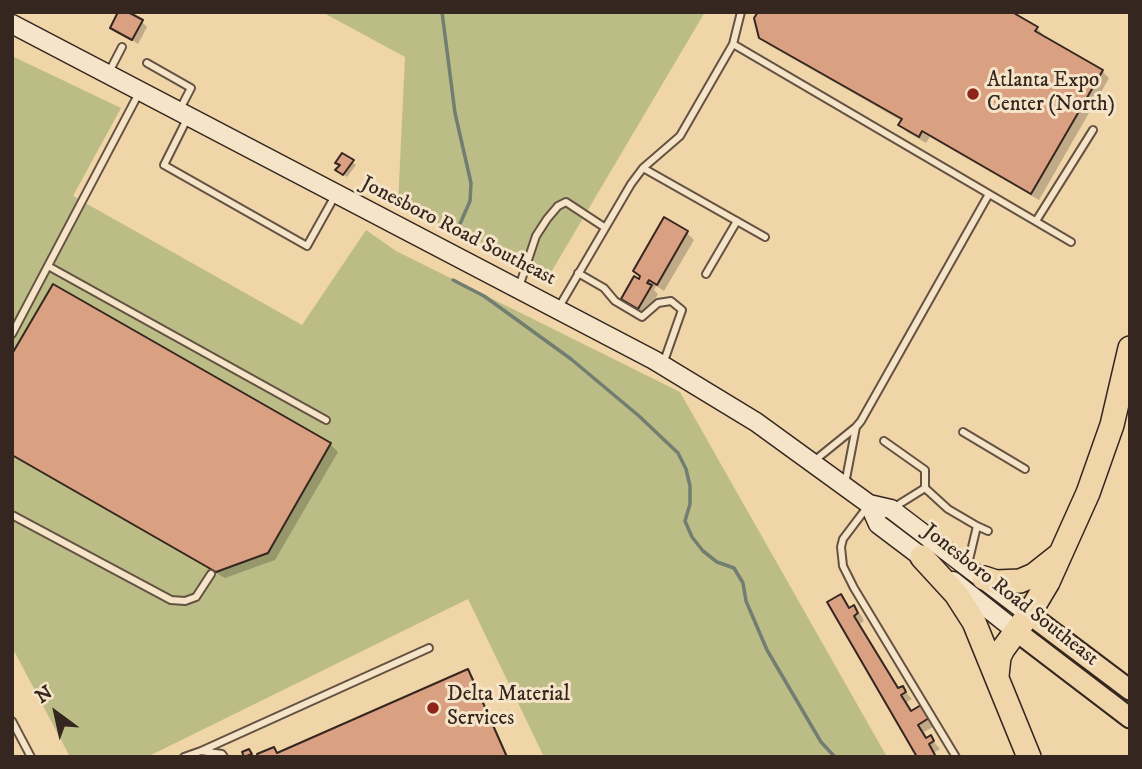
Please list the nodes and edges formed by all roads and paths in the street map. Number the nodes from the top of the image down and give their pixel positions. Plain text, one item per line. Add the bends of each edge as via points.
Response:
1 (741, 12) edge
2 (12, 24) edge
3 (733, 44) junction
4 (122, 47) dead end
5 (147, 62) dead end
6 (108, 74) junction
7 (140, 91) junction
8 (183, 115) junction
9 (1093, 130) dead end
10 (643, 167) junction
11 (336, 194) junction
12 (989, 194) junction
13 (737, 221) junction
14 (1036, 221) junction
15 (604, 227) junction
16 (765, 237) dead end
17 (1071, 242) dead end
18 (48, 266) junction
19 (578, 273) junction
20 (706, 274) dead end
21 (518, 288) junction
22 (558, 309) junction
23 (12, 334) edge
24 (1130, 348) edge
25 (663, 366) junction
26 (326, 420) dead end
27 (856, 427) junction
28 (963, 432) dead end
29 (884, 441) dead end
30 (811, 463) junction
31 (1025, 469) dead end
32 (845, 486) junction
33 (925, 488) junction
34 (870, 505) junction
35 (891, 509) junction
36 (12, 515) edge
37 (977, 526) junction
38 (988, 531) dead end
39 (1060, 554) junction
40 (922, 557) junction
41 (976, 572) junction
42 (211, 575) dead end
43 (1023, 622) junction
44 (429, 648) dead end
45 (997, 676) junction
46 (1129, 689) edge
47 (1129, 717) edge
48 (12, 721) edge
49 (201, 751) junction
50 (31, 757) edge
51 (184, 757) edge
52 (224, 757) edge
53 (956, 757) edge
54 (1029, 757) edge

1 - 3 lane
2 - 6 main road, Jonesboro Road Southeast
3 - 10 lane via 680,136
3 - 12 lane
4 - 6 lane
5 - 8 lane via 191,88
6 - 7 main road, Jonesboro Road Southeast
7 - 8 main road, Jonesboro Road Southeast
7 - 18 lane
8 - 11 main road, Jonesboro Road Southeast
8 - 11 lane via 164,165 307,246
9 - 14 lane
10 - 13 lane
10 - 15 lane
11 - 21 main road, Jonesboro Road Southeast
12 - 14 lane
12 - 27 lane
13 - 16 lane
13 - 20 lane
14 - 17 lane
15 - 19 lane
15 - 21 lane via 566,202 558,206 537,236
18 - 23 lane
18 - 26 lane
19 - 22 lane
19 - 25 lane via 642,317 658,303 671,301 682,310
21 - 22 main road, Jonesboro Road Southeast
22 - 25 main road, Jonesboro Road Southeast
24 - 39 highway via 1106,444
25 - 30 main road, Jonesboro Road Southeast via 756,422
27 - 30 lane
27 - 32 lane
28 - 31 lane
29 - 33 lane via 925,470
30 - 32 main road, Jonesboro Road Southeast
32 - 34 main road, Jonesboro Road Southeast
33 - 35 lane
33 - 37 lane
34 - 35 main road, Jonesboro Road Southeast
34 - 40 main road, Jonesboro Road Southeast via 878,524
34 - 53 lane via 843,539 844,566
35 - 41 main road, Jonesboro Road Southeast
36 - 42 lane via 172,600 196,597
37 - 38 lane
37 - 41 lane
39 - 41 highway via 1020,581 996,582
39 - 43 highway
40 - 43 main road, Jonesboro Road Southeast
40 - 45 highway via 965,607
41 - 43 main road, Jonesboro Road Southeast
43 - 45 highway via 999,657
43 - 46 main road, Jonesboro Road Southeast
43 - 47 main road, Jonesboro Road Southeast
44 - 49 lane
45 - 54 highway
48 - 50 lane
49 - 51 lane
49 - 52 lane

